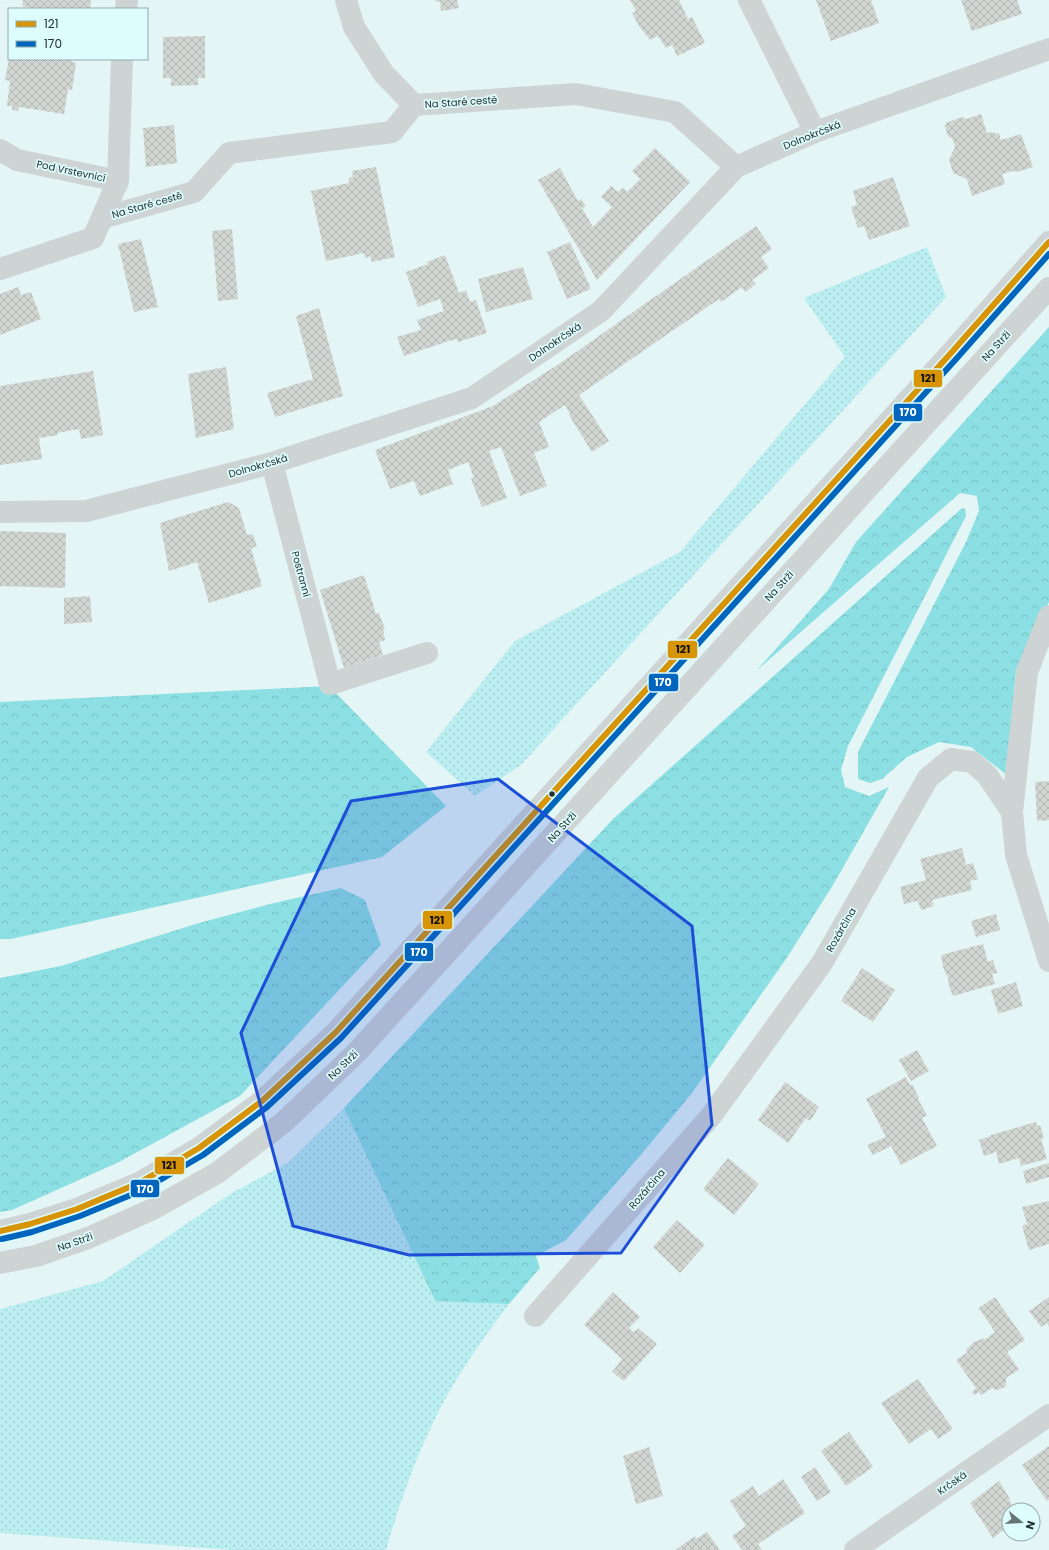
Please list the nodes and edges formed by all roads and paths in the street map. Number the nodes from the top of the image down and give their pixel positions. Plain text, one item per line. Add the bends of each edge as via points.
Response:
1 (346, 0) edge
2 (749, 0) edge
3 (1049, 49) edge
4 (122, 60) edge
5 (414, 105) junction
6 (815, 132) junction
7 (0, 150) edge
8 (736, 167) junction
9 (118, 181) junction
10 (102, 218) junction
11 (1049, 242) edge
12 (0, 270) edge
13 (1049, 288) edge
14 (272, 464) junction
15 (0, 512) edge
16 (1049, 616) edge
17 (427, 653) dead end
18 (1012, 812) junction
19 (1049, 961) edge
20 (0, 1231) edge
21 (0, 1263) edge
22 (535, 1316) dead end
23 (1049, 1416) edge
24 (855, 1550) edge

1 - 5 street via 354,27 384,74
2 - 6 street
3 - 6 street, Dolnokrčská
4 - 9 street, Pod Vrstevnicí
5 - 8 street, Na Staré cestě via 576,94 675,112
5 - 10 street, Na Staré cestě via 392,132 229,153 194,192
6 - 8 street, Dolnokrčská
7 - 9 street, Pod Vrstevnicí via 16,160
8 - 14 street, Dolnokrčská via 601,311 472,398
9 - 10 street, Na Staré cestě
10 - 12 street, Na Staré cestě via 93,238
11 - 20 street via 336,1032 262,1101 199,1148 138,1183 77,1209
13 - 21 street, Na Strži via 368,1041 284,1122 217,1173 153,1209 88,1238 36,1256
14 - 15 street, Dolnokrčská via 86,511
14 - 17 street, Postranní via 330,684
16 - 18 street via 1027,672
18 - 19 street via 1016,855
18 - 22 street, Rozárčina via 988,775 972,762 950,759 928,778 822,963 711,1116
23 - 24 street, Krčská

